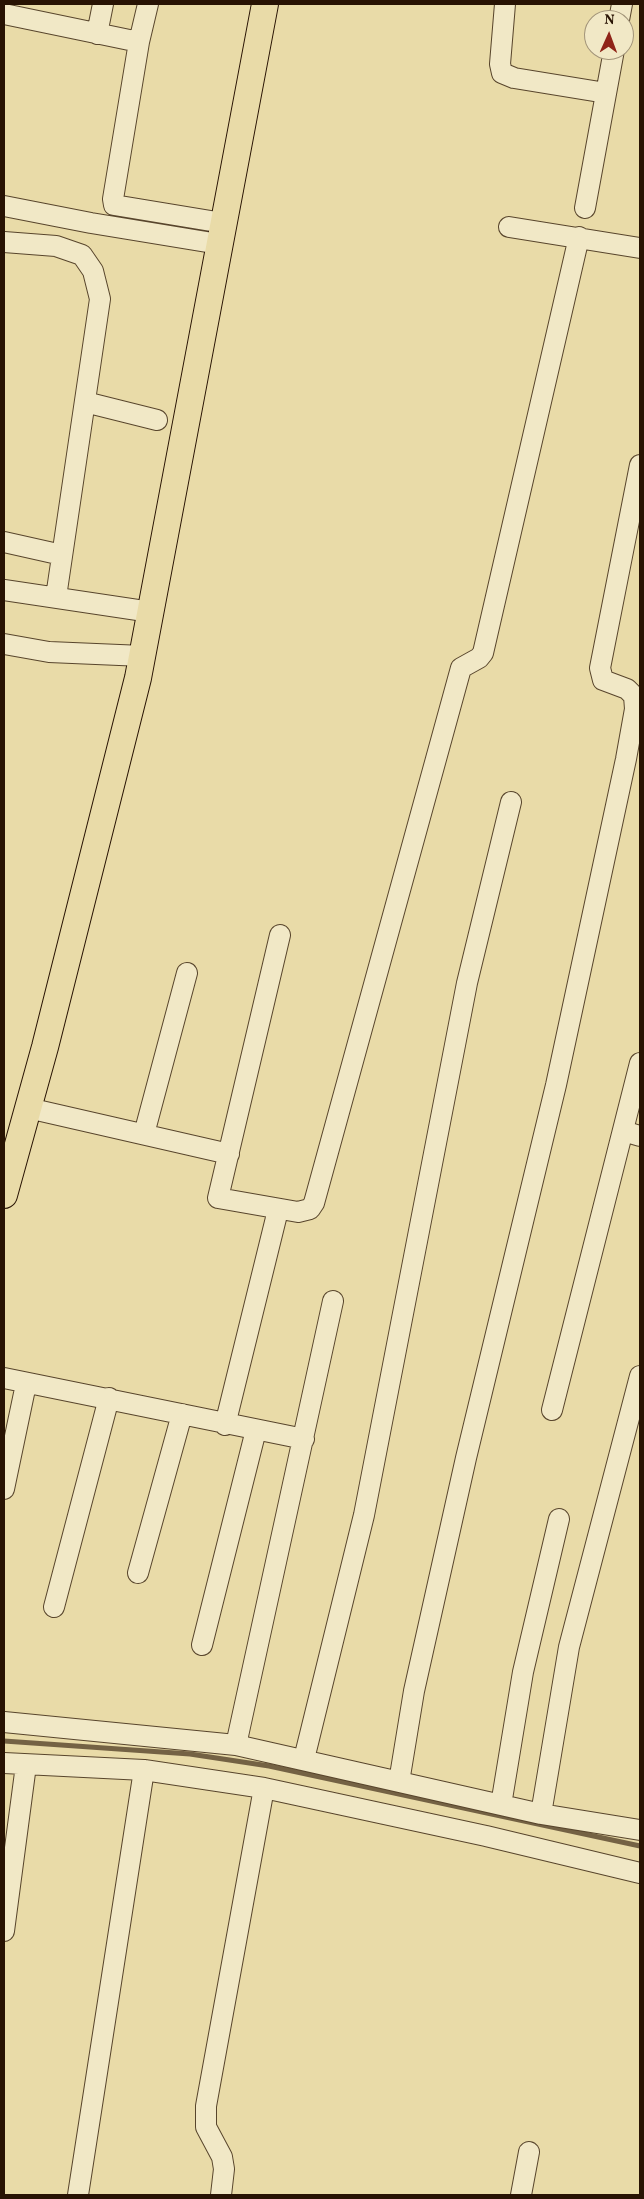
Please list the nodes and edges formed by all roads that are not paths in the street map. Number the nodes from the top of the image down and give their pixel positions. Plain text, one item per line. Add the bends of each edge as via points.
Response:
1 (103, 4) edge
2 (148, 4) edge
3 (265, 4) edge
4 (505, 4) edge
5 (4, 14) edge
6 (97, 34) junction
7 (139, 42) junction
8 (612, 60) edge
9 (606, 93) junction
10 (4, 206) edge
11 (585, 208) dead end
12 (509, 227) dead end
13 (221, 234) junction
14 (579, 238) junction
15 (4, 242) edge
16 (640, 248) edge
17 (85, 402) junction
18 (157, 420) dead end
19 (640, 465) edge
20 (4, 542) edge
21 (62, 555) junction
22 (4, 590) edge
23 (56, 597) junction
24 (151, 612) junction
25 (4, 644) edge
26 (142, 656) junction
27 (511, 802) dead end
28 (280, 936) dead end
29 (187, 973) dead end
30 (640, 1063) edge
31 (28, 1108) junction
32 (632, 1133) edge
33 (144, 1134) junction
34 (229, 1154) junction
35 (4, 1195) edge
36 (278, 1210) junction
37 (333, 1301) dead end
38 (640, 1376) edge
39 (4, 1378) edge
40 (26, 1384) junction
41 (108, 1398) junction
42 (552, 1410) dead end
43 (182, 1414) junction
44 (225, 1425) junction
45 (256, 1430) junction
46 (304, 1439) junction
47 (4, 1489) edge
48 (559, 1519) dead end
49 (138, 1572) dead end
50 (54, 1607) dead end
51 (202, 1645) dead end
52 (4, 1722) edge
53 (236, 1745) junction
54 (304, 1759) junction
55 (4, 1763) edge
56 (26, 1765) junction
57 (144, 1770) junction
58 (399, 1782) junction
59 (264, 1788) junction
60 (502, 1805) junction
61 (541, 1814) junction
62 (640, 1830) edge
63 (640, 1873) edge
64 (4, 1930) edge
65 (529, 2152) dead end
66 (78, 2195) edge
67 (222, 2195) edge
68 (521, 2195) edge

1 - 6 street
2 - 7 street
3 - 13 main road
4 - 9 street via 502,73 514,78
5 - 6 street
6 - 7 street
7 - 13 street via 114,205
8 - 9 street
9 - 11 street
10 - 13 street via 91,223
12 - 14 street
13 - 24 main road
14 - 16 street
14 - 36 street via 482,653 480,658 461,668 314,1204 306,1212
15 - 17 street via 56,246 72,250 88,261 100,299
17 - 18 street
17 - 21 street
19 - 58 street via 600,668 603,680 627,689 634,696 635,709 626,759 556,1085 418,1671
20 - 21 street
21 - 23 street
22 - 23 street
23 - 24 street
24 - 26 main road
25 - 26 street via 49,652
26 - 31 main road
27 - 54 street via 467,983 364,1515
28 - 34 street
29 - 33 street
30 - 32 street
31 - 33 street
31 - 35 main road
32 - 42 street
33 - 34 street
34 - 36 street via 218,1198
36 - 44 street
37 - 46 street
38 - 61 street via 569,1647
39 - 40 street
40 - 41 street
40 - 47 street
41 - 43 street
41 - 50 street
43 - 44 street
43 - 49 street
44 - 45 street
45 - 46 street
45 - 51 street
46 - 53 street
48 - 60 street via 522,1672
52 - 53 street
53 - 54 street
54 - 58 street
55 - 56 street
56 - 57 street
56 - 64 street
57 - 59 street
57 - 66 street
58 - 60 street
59 - 63 street
59 - 67 street via 206,2106 206,2127 222,2157
60 - 61 street
61 - 62 street
65 - 68 street

